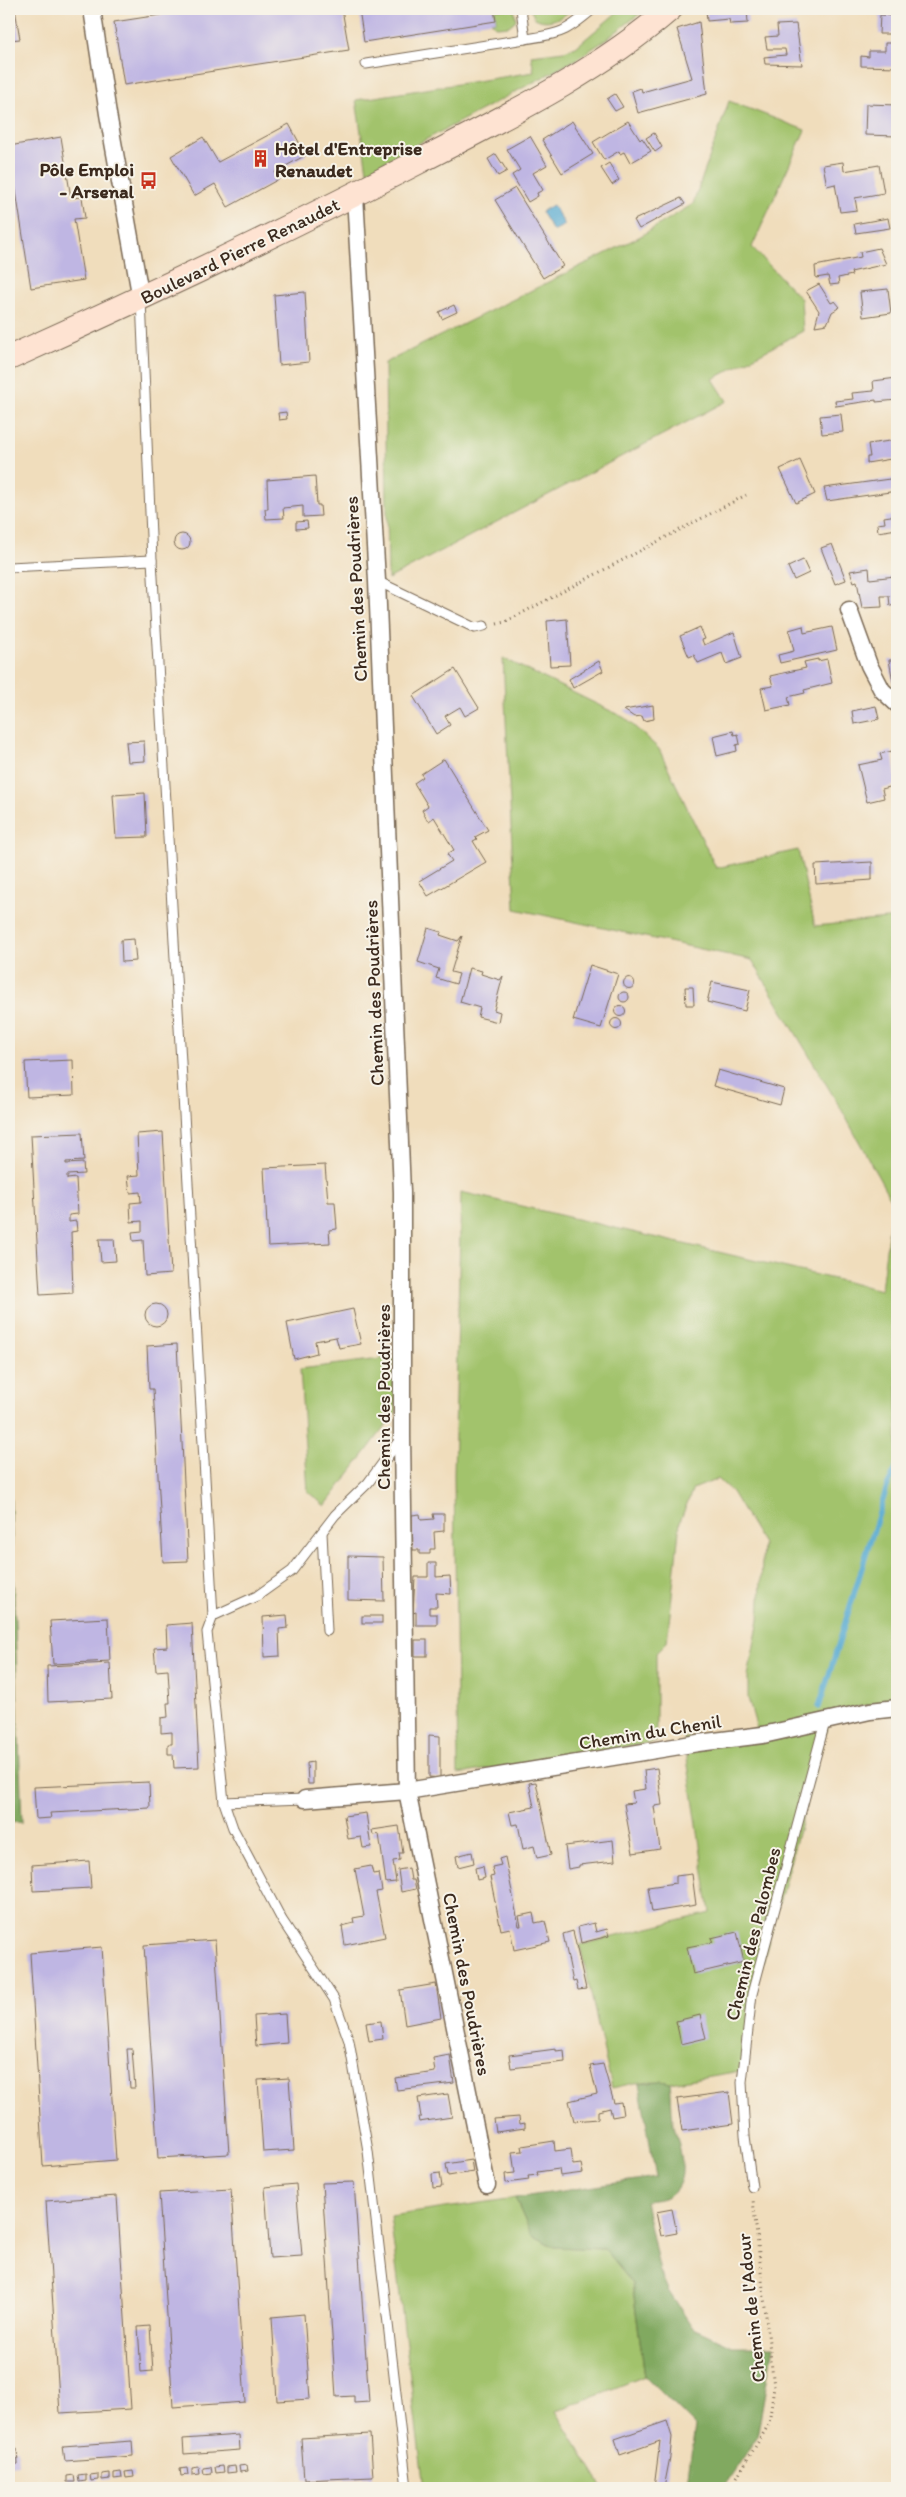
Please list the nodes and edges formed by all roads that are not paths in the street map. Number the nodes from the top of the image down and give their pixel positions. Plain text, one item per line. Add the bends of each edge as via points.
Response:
1 (92, 9) edge
2 (521, 9) edge
3 (593, 9) edge
4 (670, 9) edge
5 (525, 39) junction
6 (366, 64) dead end
7 (355, 195) junction
8 (141, 298) junction
9 (9, 358) edge
10 (152, 560) junction
11 (9, 567) edge
12 (377, 580) junction
13 (849, 610) dead end
14 (484, 626) road end
15 (897, 704) edge
16 (402, 1436) junction
17 (322, 1533) junction
18 (213, 1616) junction
19 (327, 1631) dead end
20 (897, 1708) edge
21 (825, 1722) junction
22 (407, 1791) junction
23 (305, 1799) joint
24 (224, 1802) junction
25 (487, 2184) dead end
26 (752, 2187) road end
27 (407, 2488) edge

1 - 8 street
2 - 5 lane
3 - 5 lane via 568,30
4 - 7 street, Boulevard Pierre Renaudet via 592,68
5 - 6 lane
7 - 8 street, Boulevard Pierre Renaudet
7 - 12 street, Chemin des Poudrières
8 - 9 street, Boulevard Pierre Renaudet
8 - 10 lane
10 - 11 lane
10 - 18 lane
12 - 14 lane via 474,628
12 - 16 street, Chemin des Poudrières via 402,1192
13 - 15 street via 869,665 882,690
16 - 17 lane via 368,1483 335,1515
16 - 22 street, Chemin des Poudrières
17 - 18 lane via 292,1571 257,1596
17 - 19 lane
18 - 24 lane via 207,1632
20 - 21 street, Chemin du Chenil
21 - 22 street, Chemin du Chenil via 763,1736
21 - 26 lane, Chemin des Palombes via 752,1994 742,2082
22 - 23 street
22 - 25 street, Chemin des Poudrières
23 - 24 lane
24 - 27 lane via 233,1828 282,1920 334,2000 349,2041 368,2152

